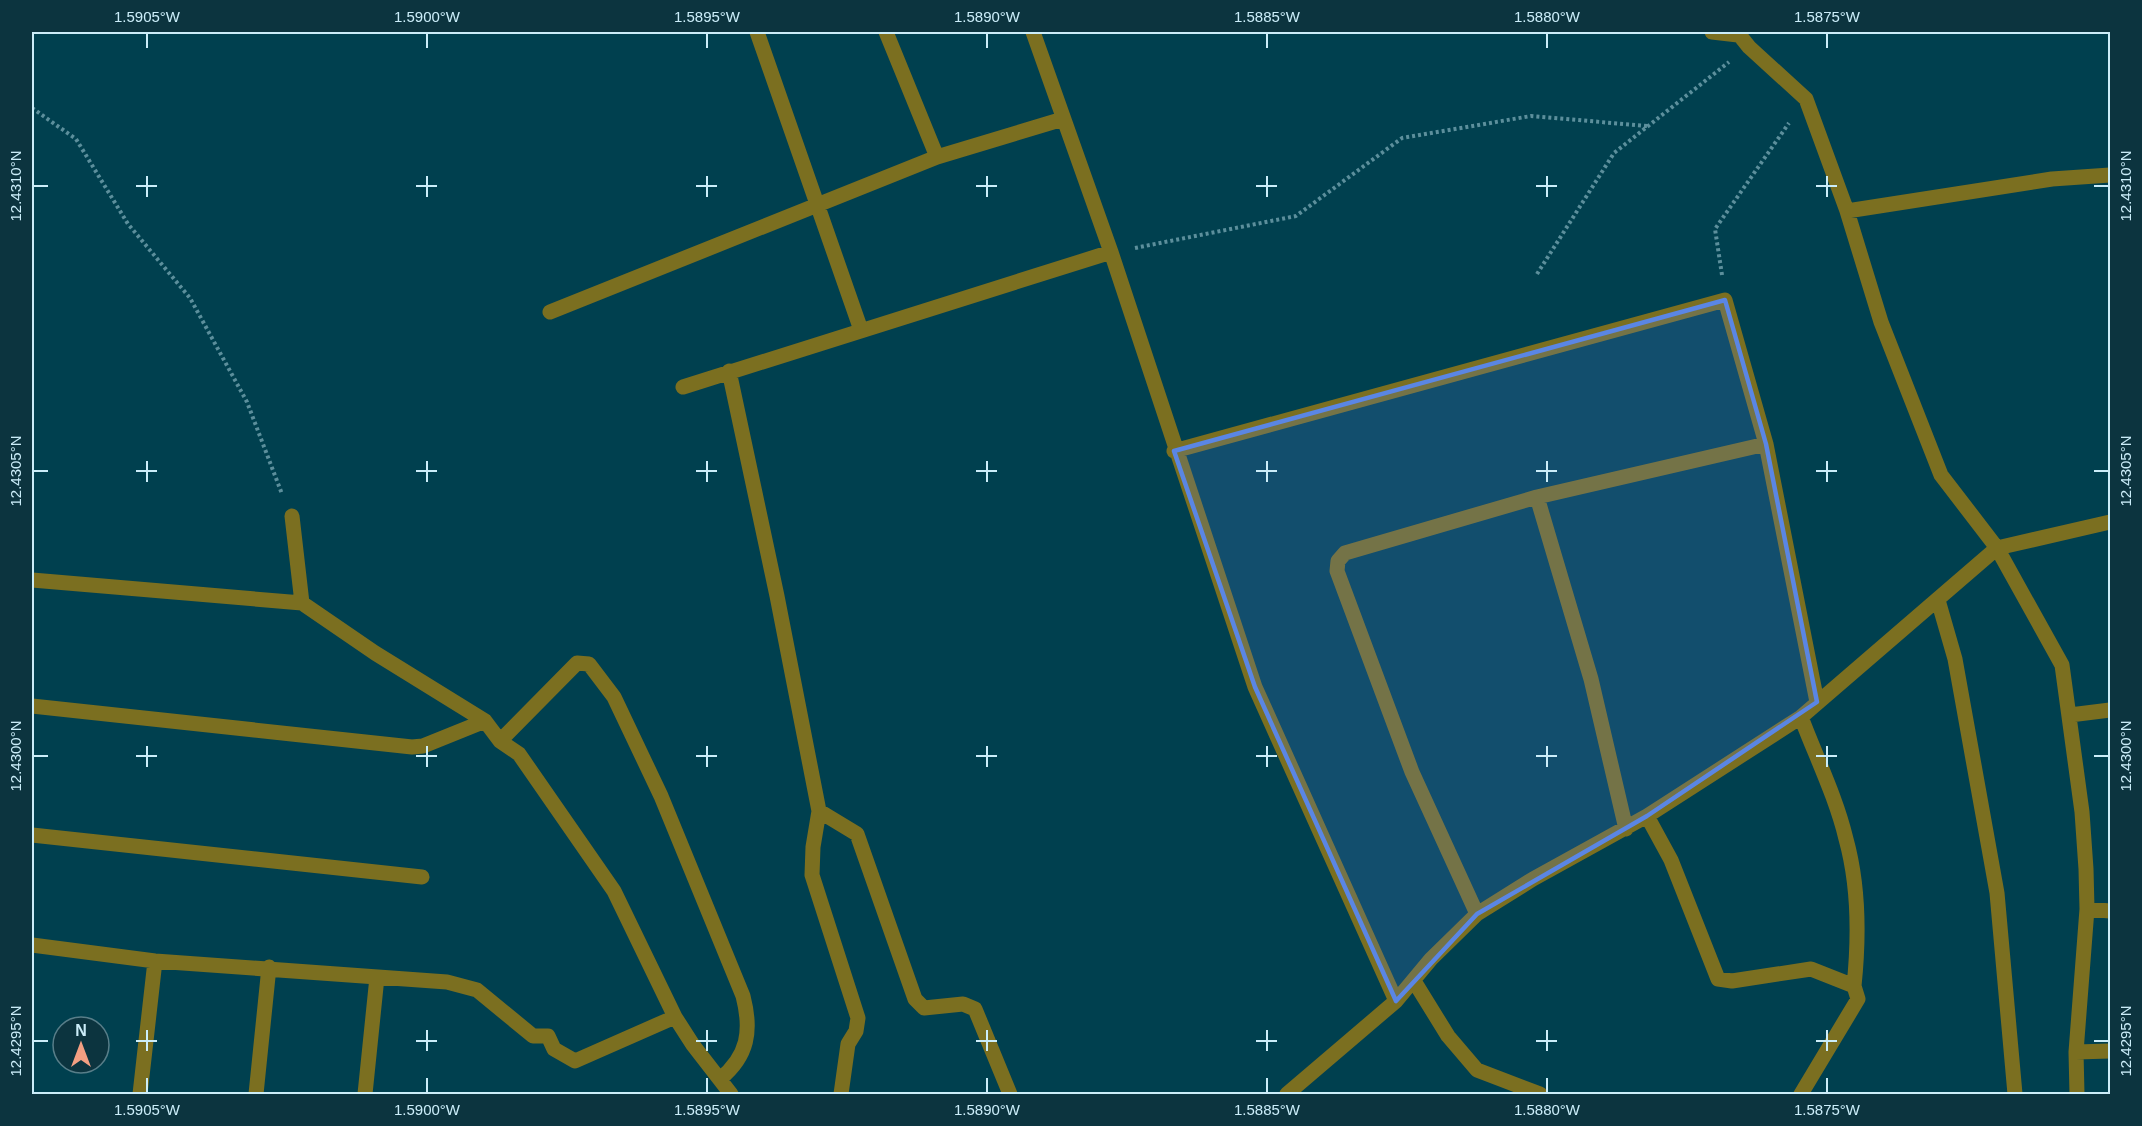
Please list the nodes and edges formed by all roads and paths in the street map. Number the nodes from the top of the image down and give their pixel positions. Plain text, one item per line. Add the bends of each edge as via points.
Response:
1 (757, 32) edge
2 (886, 32) edge
3 (1033, 32) edge
4 (1712, 32) edge
5 (1737, 33) edge
6 (1749, 47) junction
7 (1806, 99) junction
8 (32, 108) edge
9 (1063, 119) junction
10 (1647, 126) junction
11 (938, 157) junction
12 (2110, 175) edge
13 (818, 207) junction
14 (1847, 211) junction
15 (1111, 252) junction
16 (1537, 274) dead end
17 (1725, 300) junction
18 (550, 312) dead end
19 (861, 330) junction
20 (729, 371) junction
21 (683, 387) dead end
22 (1766, 444) junction
23 (1174, 451) junction
24 (1537, 497) junction
25 (292, 516) joint
26 (2110, 522) edge
27 (1996, 548) junction
28 (32, 580) edge
29 (1938, 600) junction
30 (302, 603) junction
31 (1817, 702) junction
32 (32, 706) edge
33 (2110, 710) edge
34 (2070, 715) junction
35 (1801, 717) junction
36 (485, 721) junction
37 (500, 741) junction
38 (819, 811) junction
39 (1647, 816) junction
40 (1626, 829) junction
41 (32, 835) edge
42 (422, 877) dead end
43 (2087, 909) junction
44 (2110, 910) edge
45 (1477, 914) junction
46 (32, 945) edge
47 (154, 961) junction
48 (269, 968) junction
49 (377, 977) junction
50 (1414, 981) junction
51 (1854, 986) junction
52 (1396, 1001) junction
53 (675, 1017) junction
54 (2110, 1051) edge
55 (2076, 1052) junction
56 (720, 1079) junction
57 (140, 1095) edge
58 (256, 1095) edge
59 (365, 1095) edge
60 (731, 1095) edge
61 (841, 1095) edge
62 (1010, 1095) edge
63 (1287, 1095) edge
64 (1539, 1095) edge
65 (1801, 1095) edge
66 (2015, 1095) edge
67 (2077, 1095) edge

1 - 13 street
2 - 11 street
3 - 9 street
4 - 5 street
5 - 6 street
6 - 7 street
6 - 10 path
7 - 14 street
7 - 17 path via 1715,229
8 - 25 path via 76,140 128,224 190,298 247,402
9 - 11 street
9 - 15 street
10 - 15 path via 1531,116 1402,138 1296,216
10 - 16 path via 1614,153
11 - 13 street
12 - 14 street via 2052,179
13 - 18 street
13 - 19 street
14 - 27 street via 1881,322 1941,475
15 - 19 street
15 - 23 street
17 - 22 street
17 - 23 street
19 - 20 street
20 - 21 street
20 - 38 street
22 - 24 street
22 - 31 street
23 - 52 street via 1255,687
24 - 40 street via 1590,679
24 - 45 street via 1345,553 1338,561 1337,571 1412,772
25 - 30 street
26 - 27 street
27 - 29 street
27 - 34 street via 2062,665
28 - 30 street
29 - 31 street
29 - 66 street via 1954,659 1996,893
30 - 36 street
31 - 35 street
32 - 36 street via 412,747
33 - 34 street
34 - 43 street via 2082,812
35 - 39 street
35 - 51 street via 1846,839 1856,900 1858,949
36 - 37 street
37 - 53 street via 519,754 614,891
37 - 56 street via 577,663 589,664 614,697 661,796 743,996 748,1032 736,1066
38 - 61 street via 812,874 858,1018 848,1044
38 - 62 street via 857,834 915,999 924,1008 963,1004 975,1009
39 - 40 street
39 - 51 street via 1671,860 1718,979 1732,981 1811,969
40 - 45 street
41 - 42 street
43 - 44 street
43 - 55 street
45 - 50 street
46 - 47 street
47 - 48 street
47 - 57 street
48 - 49 street
48 - 58 street
49 - 53 street via 447,982 477,990 533,1036 548,1036 554,1050 574,1061
49 - 59 street
50 - 52 street
50 - 64 street via 1448,1036 1477,1070
51 - 65 street via 1858,999
52 - 63 street
53 - 56 street
54 - 55 street
55 - 67 street
56 - 60 street

